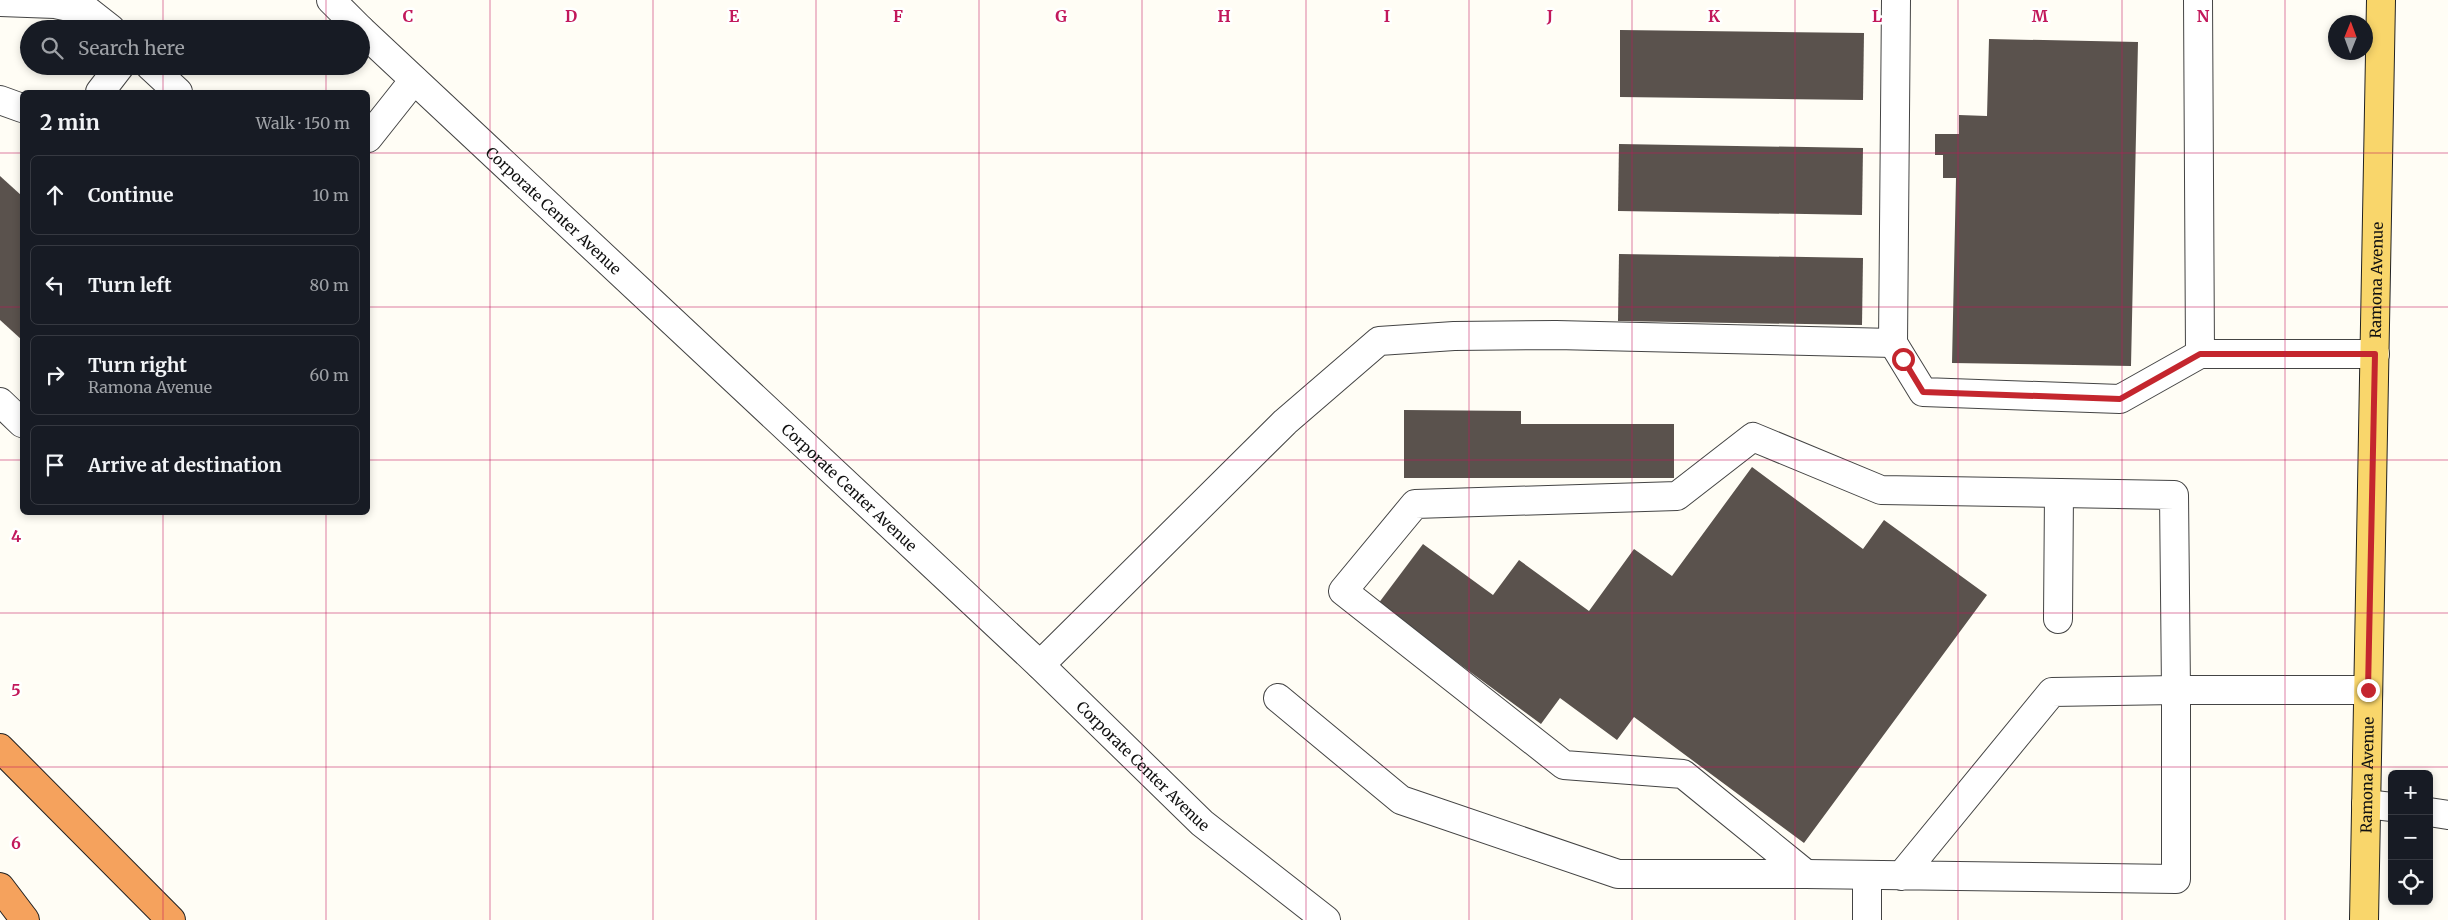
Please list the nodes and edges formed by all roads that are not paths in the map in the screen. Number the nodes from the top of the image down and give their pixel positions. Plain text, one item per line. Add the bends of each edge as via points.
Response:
1 (331, 0) edge
2 (1896, 0) edge
3 (2198, 0) edge
4 (2381, 0) edge
5 (0, 2) edge
6 (100, 20) edge
7 (351, 20) edge
8 (370, 39) edge
9 (113, 75) edge
10 (160, 75) edge
11 (414, 80) junction
12 (102, 90) edge
13 (176, 90) edge
14 (0, 100) edge
15 (20, 107) edge
16 (370, 135) edge
17 (1893, 342) junction
18 (2200, 354) junction
19 (2375, 354) junction
20 (0, 402) edge
21 (20, 421) edge
22 (2059, 493) junction
23 (2058, 619) dead end
24 (1040, 665) junction
25 (2176, 690) junction
26 (2368, 690) junction
27 (1278, 698) dead end
28 (0, 748) edge
29 (2379, 805) edge
30 (2433, 813) edge
31 (2448, 815) edge
32 (1806, 874) junction
33 (1867, 875) junction
34 (1901, 876) junction
35 (0, 887) edge
36 (25, 920) edge
37 (171, 920) edge
38 (1326, 920) edge
39 (1867, 920) edge
40 (2364, 920) edge

1 - 7 street, Corporate Center Avenue
2 - 17 street
3 - 18 street
4 - 19 main road, Ramona Avenue
5 - 6 street via 55,4 88,11
8 - 11 street, Corporate Center Avenue
9 - 12 street
10 - 13 street
11 - 16 street
11 - 24 street, Corporate Center Avenue
14 - 15 street
17 - 18 street via 1923,392 2120,399
17 - 24 street via 1556,335 1379,341 1284,422
18 - 19 street
19 - 26 main road, Ramona Avenue
20 - 21 street
22 - 23 street
22 - 25 street via 2174,495
22 - 32 street via 1881,490 1753,437 1677,496 1415,504 1343,592 1564,765 1683,774
24 - 38 street, Corporate Center Avenue via 1202,823
25 - 26 street
25 - 34 street via 2052,692
25 - 34 street via 2176,879
26 - 29 main road, Ramona Avenue
27 - 32 street via 1401,800 1618,874
28 - 37 highway
29 - 40 main road, Ramona Avenue
30 - 31 street
32 - 33 street
33 - 34 street
33 - 39 street
35 - 36 highway

